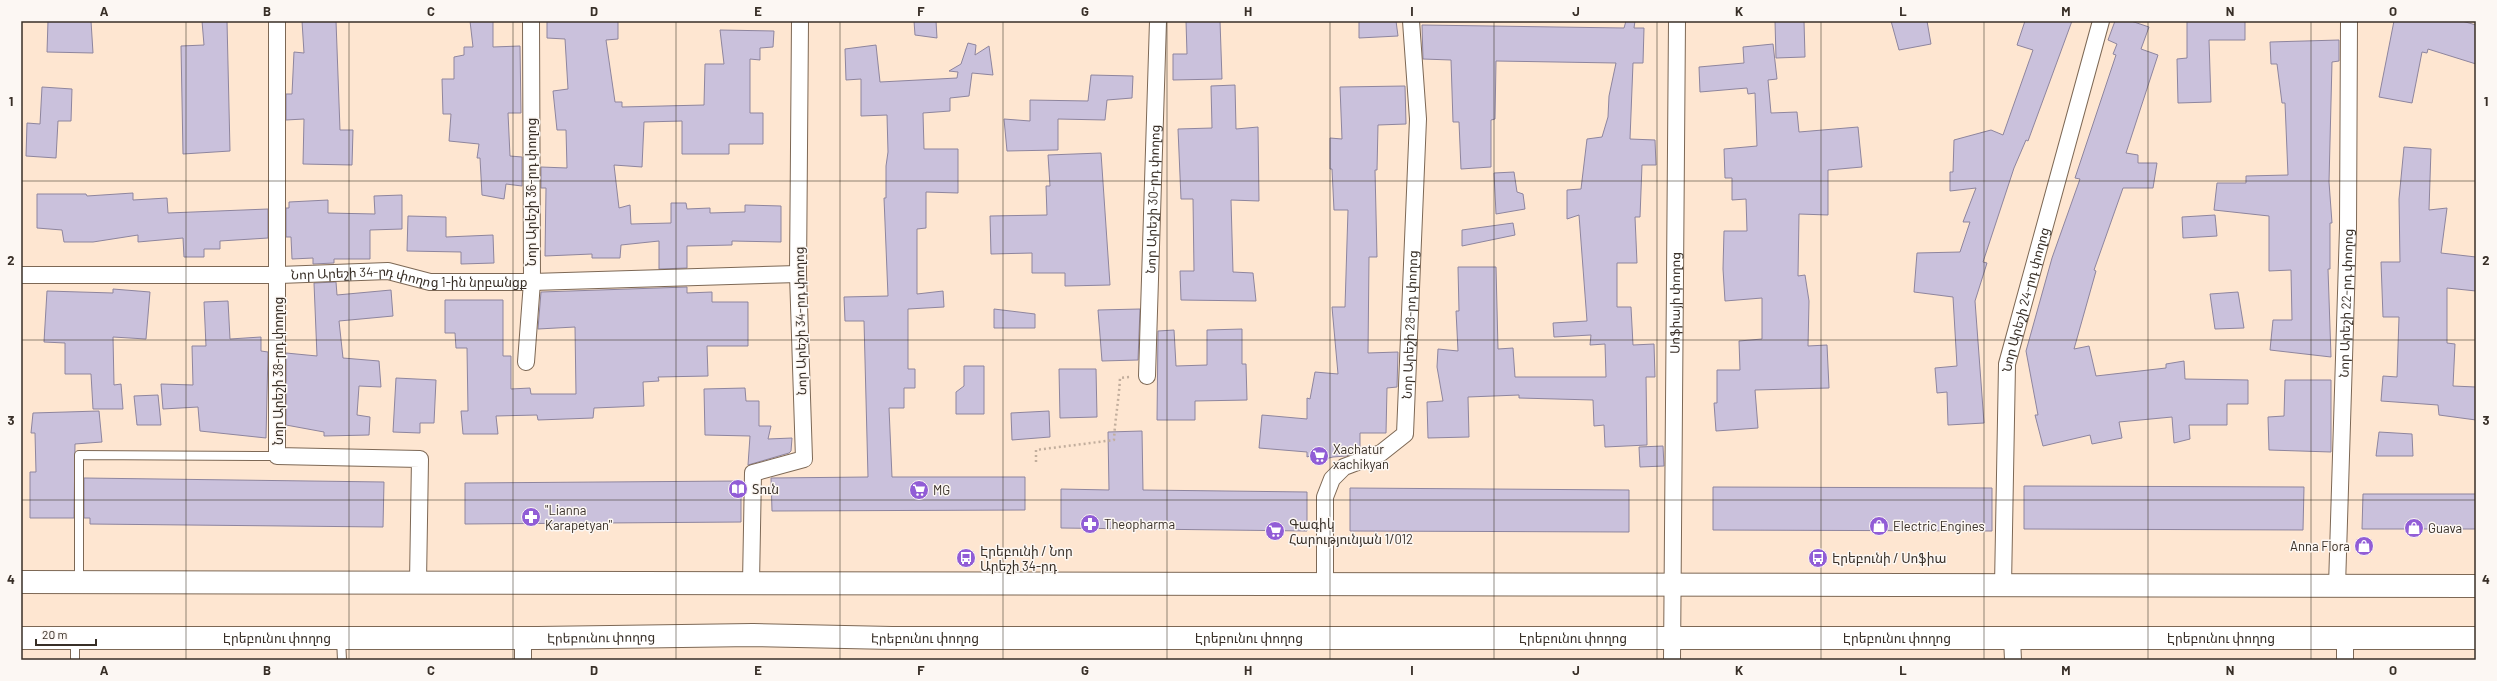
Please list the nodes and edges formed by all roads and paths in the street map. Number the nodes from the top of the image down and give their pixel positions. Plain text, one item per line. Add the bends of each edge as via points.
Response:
1 (278, 21) edge
2 (531, 21) edge
3 (800, 21) edge
4 (1158, 21) edge
5 (1411, 21) edge
6 (1677, 21) edge
7 (2101, 21) edge
8 (2348, 21) edge
9 (278, 274) junction
10 (798, 274) junction
11 (21, 275) edge
12 (532, 282) junction
13 (526, 362) dead end
14 (1147, 376) joint
15 (277, 456) junction
16 (1036, 462) dead end
17 (21, 582) edge
18 (79, 582) junction
19 (418, 582) junction
20 (751, 583) junction
21 (1325, 584) junction
22 (1673, 585) junction
23 (2003, 586) junction
24 (2337, 586) junction
25 (2476, 586) edge
26 (21, 638) edge
27 (75, 638) junction
28 (341, 638) junction
29 (523, 638) junction
30 (1672, 638) junction
31 (2012, 638) junction
32 (2345, 638) junction
33 (2476, 638) edge
34 (75, 660) edge
35 (342, 660) edge
36 (523, 660) edge
37 (1672, 660) edge
38 (2013, 660) edge
39 (2345, 660) edge

1 - 9 street, Նոր Արեշի 38-րդ փողոց
2 - 12 street, Նոր Արեշի 36-րդ փողոց
3 - 10 street, Նոր Արեշի 34-րդ փողոց
4 - 14 street, Նոր Արեշի 30-րդ փողոց
5 - 21 street, Նոր Արեշի 28-րդ փողոց via 1418,119 1405,434 1382,453 1344,467 1332,479 1325,496
6 - 22 street, Սոֆիայի փողոց
7 - 23 street, Նոր Արեշի 24-րդ փողոց via 2007,364
8 - 24 street, Նոր Արեշի 22-րդ փողոց via 2348,228
9 - 11 street, Նոր Արեշի 34-րդ փողոց 1-ին նրբանցք
9 - 12 street, Նոր Արեշի 34-րդ փողոց 1-ին նրբանցք via 388,271 430,282
9 - 15 street, Նոր Արեշի 38-րդ փողոց
10 - 12 street, Նոր Արեշի 34-րդ փողոց 1-ին նրբանցք
10 - 20 street, Նոր Արեշի 34-րդ փողոց via 804,459 753,473
12 - 13 street, Նոր Արեշի 36-րդ փողոց
14 - 16 path via 1120,378 1114,440 1036,450
15 - 18 lane via 79,455
15 - 19 street, Նոր Արեշի 38-րդ փողոց via 420,459
17 - 18 main road
18 - 19 main road
19 - 20 main road
20 - 21 main road
21 - 22 main road
22 - 23 main road
22 - 30 street, Սոֆիայի փողոց
23 - 24 main road
24 - 25 main road
26 - 27 main road, Էրեբունու փողոց
27 - 28 main road, Էրեբունու փողոց
27 - 34 lane
28 - 29 main road, Էրեբունու փողոց
28 - 35 lane
29 - 30 main road, Էրեբունու փողոց via 753,635 915,638
29 - 36 street
30 - 31 main road, Էրեբունու փողոց
30 - 37 street
31 - 32 main road, Էրեբունու փողոց
31 - 38 street
32 - 33 main road, Էրեբունու փողոց
32 - 39 street

